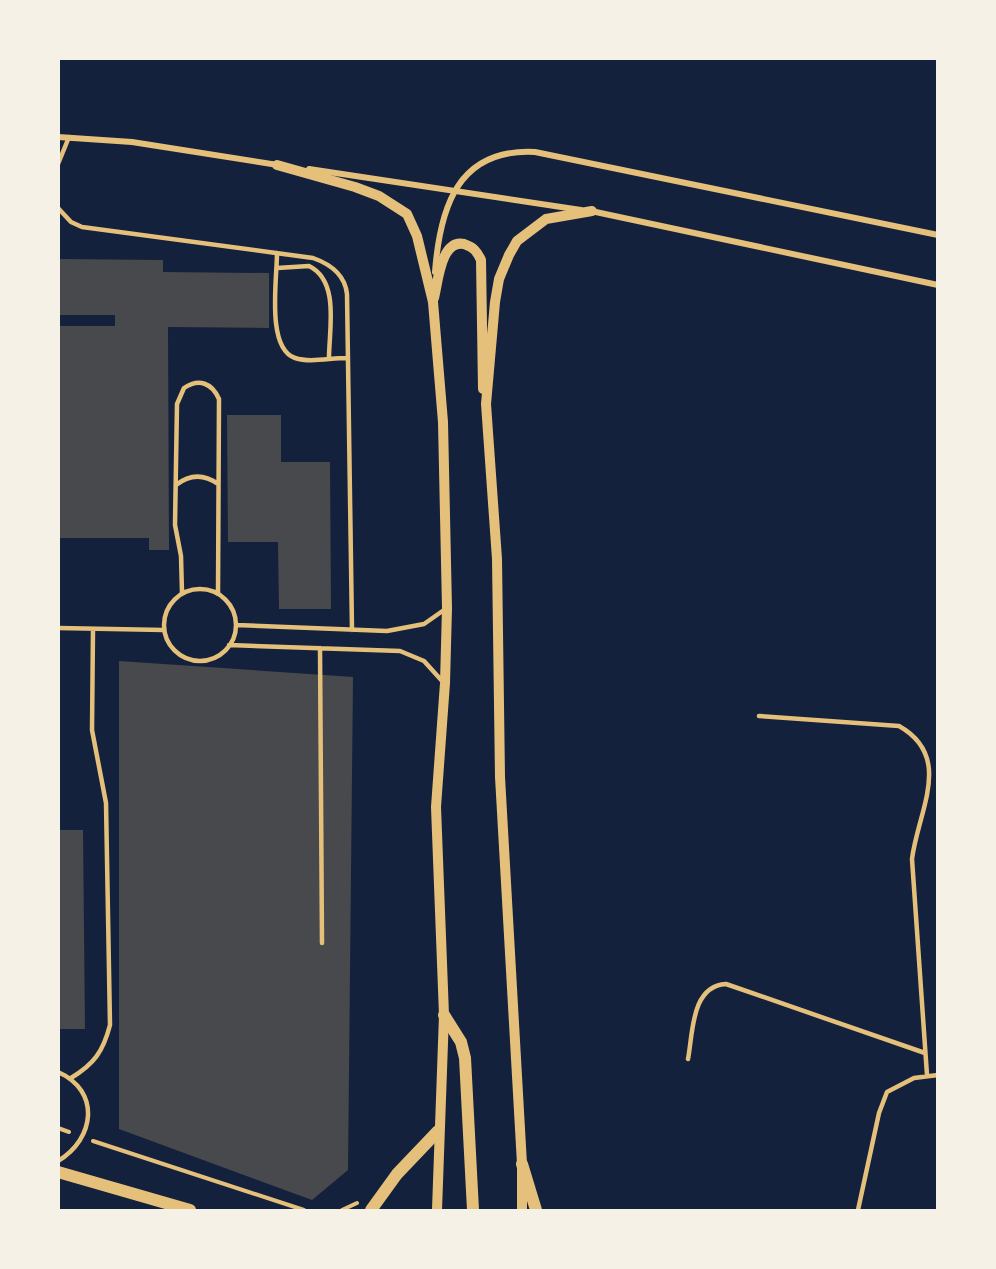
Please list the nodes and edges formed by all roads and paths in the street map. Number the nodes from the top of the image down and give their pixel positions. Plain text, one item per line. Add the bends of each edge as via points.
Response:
1 (58, 137) edge
2 (69, 137) junction
3 (58, 164) edge
4 (277, 165) junction
5 (455, 189) junction
6 (58, 208) edge
7 (592, 211) junction
8 (938, 235) edge
9 (277, 253) junction
10 (277, 268) junction
11 (938, 285) edge
12 (433, 302) junction
13 (329, 358) junction
14 (346, 358) junction
15 (486, 404) junction
16 (218, 484) junction
17 (176, 485) junction
18 (182, 593) junction
19 (218, 594) junction
20 (447, 608) junction
21 (236, 625) junction
22 (58, 628) edge
23 (93, 629) junction
24 (164, 630) junction
25 (352, 630) junction
26 (229, 645) junction
27 (320, 648) junction
28 (445, 683) junction
29 (759, 716) dead end
30 (322, 943) dead end
31 (444, 1015) junction
32 (925, 1053) junction
33 (688, 1059) dead end
34 (58, 1072) edge
35 (938, 1075) edge
36 (927, 1076) junction
37 (71, 1078) junction
38 (58, 1128) edge
39 (438, 1131) junction
40 (83, 1137) junction
41 (58, 1161) edge
42 (522, 1164) junction
43 (58, 1172) edge
44 (190, 1210) edge
45 (304, 1210) edge
46 (371, 1210) edge
47 (437, 1210) edge
48 (473, 1210) edge
49 (522, 1210) edge
50 (536, 1210) edge
51 (858, 1210) edge

1 - 2 street
2 - 3 lane
2 - 4 street via 132,142
4 - 5 street
4 - 12 street via 356,187 407,214 417,236
5 - 7 street
5 - 8 street via 483,161 515,151 535,152
5 - 12 street via 439,234
6 - 9 lane via 82,227
7 - 11 street
7 - 15 street via 546,219 517,241 509,255 495,302
9 - 10 lane
9 - 14 lane via 322,261 344,280
10 - 13 lane via 279,345 294,358
10 - 13 lane via 309,266 326,281
12 - 15 street via 444,257 451,246 460,243 472,247 481,260 481,375
12 - 20 street via 443,422
13 - 14 lane
14 - 25 lane
15 - 42 street via 497,560 500,777
16 - 17 lane via 197,476
16 - 17 lane via 219,399 209,385 200,382 192,383 179,395
16 - 19 lane
17 - 18 lane via 175,525
18 - 19 lane via 206,589
18 - 24 lane via 165,615
19 - 21 lane via 228,602
20 - 25 lane via 412,628
20 - 28 street
21 - 25 lane
21 - 26 lane
22 - 23 lane
23 - 24 lane
23 - 37 lane via 92,730 106,803 110,1025 99,1056
24 - 26 lane via 175,651 197,661 215,657
26 - 27 lane
27 - 28 lane via 400,651 424,661
27 - 30 lane
28 - 31 street via 436,807
29 - 32 lane via 899,726 915,735 924,748 930,778 928,798 912,859
31 - 39 street
31 - 48 main road via 461,1042 465,1058
32 - 33 lane via 726,984 712,987 701,997
32 - 36 lane
34 - 37 lane
35 - 36 lane
36 - 51 lane via 887,1092
37 - 40 lane via 82,1090 87,1105 88,1122
38 - 40 path
39 - 46 main road via 397,1174
39 - 47 street
40 - 41 lane via 74,1151
40 - 45 path
42 - 49 street
42 - 50 main road
43 - 44 main road

